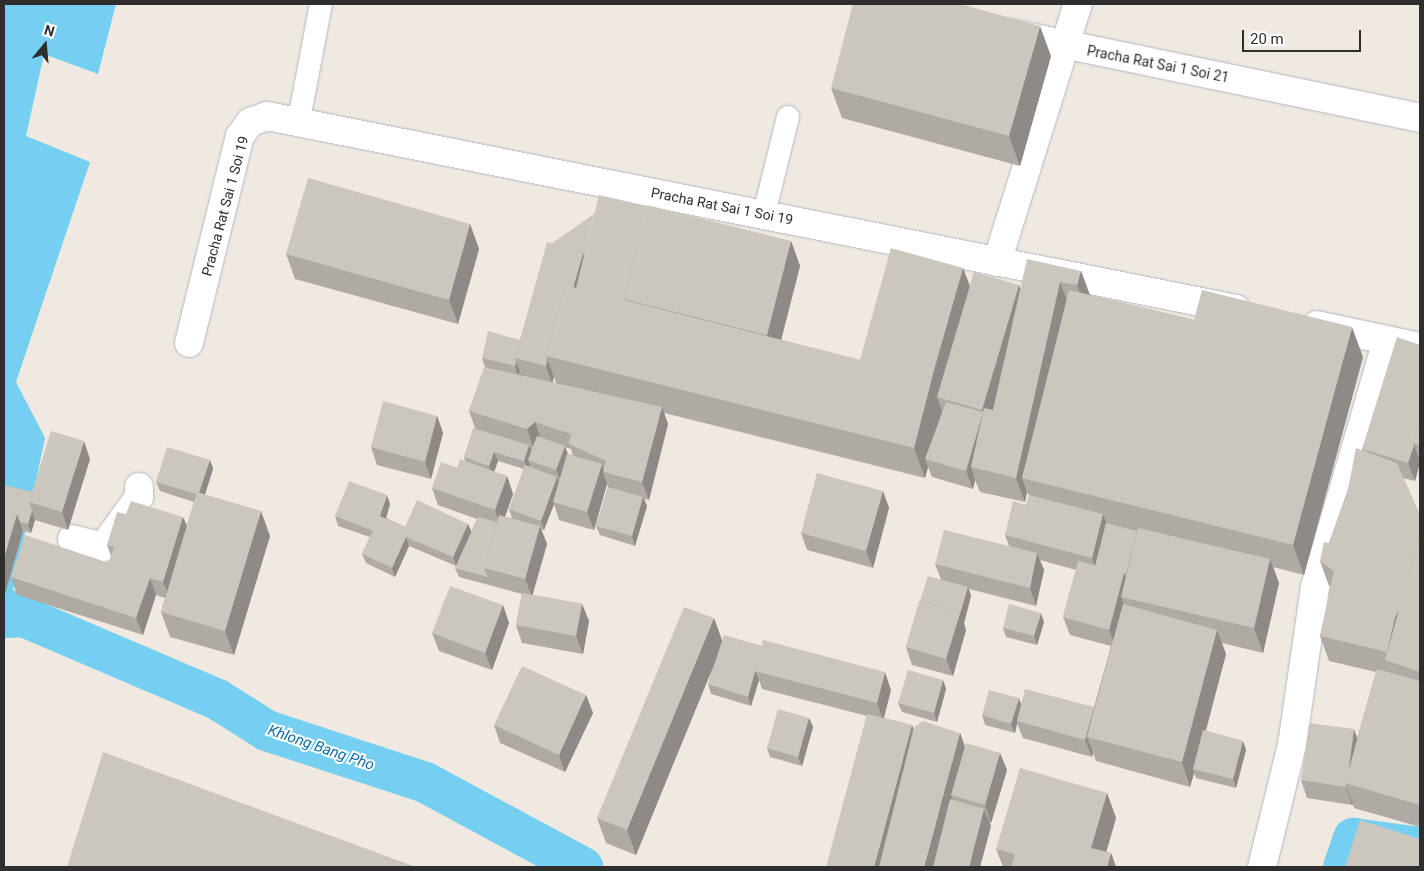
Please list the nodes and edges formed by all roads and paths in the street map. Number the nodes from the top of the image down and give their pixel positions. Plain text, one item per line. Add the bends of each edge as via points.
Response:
1 (321, 4) edge
2 (1078, 4) edge
3 (988, 27) edge
4 (1068, 47) junction
5 (788, 117) dead end
6 (1420, 118) edge
7 (299, 120) junction
8 (764, 214) junction
9 (997, 262) junction
10 (1261, 314) edge
11 (1290, 320) edge
12 (1387, 340) junction
13 (189, 343) dead end
14 (1420, 347) edge
15 (138, 487) dead end
16 (72, 539) dead end
17 (1262, 867) edge

1 - 7 lane
2 - 4 street
3 - 4 street, Pracha Rat Sai 1 Soi 21
4 - 6 street, Pracha Rat Sai 1 Soi 21
4 - 9 street
5 - 8 lane
7 - 8 street, Pracha Rat Sai 1 Soi 19
7 - 13 street, Pracha Rat Sai 1 Soi 19 via 267,116 250,122 240,136
8 - 9 street, Pracha Rat Sai 1 Soi 19
9 - 10 street, Pracha Rat Sai 1 Soi 19
11 - 12 street
12 - 14 street
12 - 17 street via 1315,587 1292,745
15 - 16 street via 139,497 103,547

